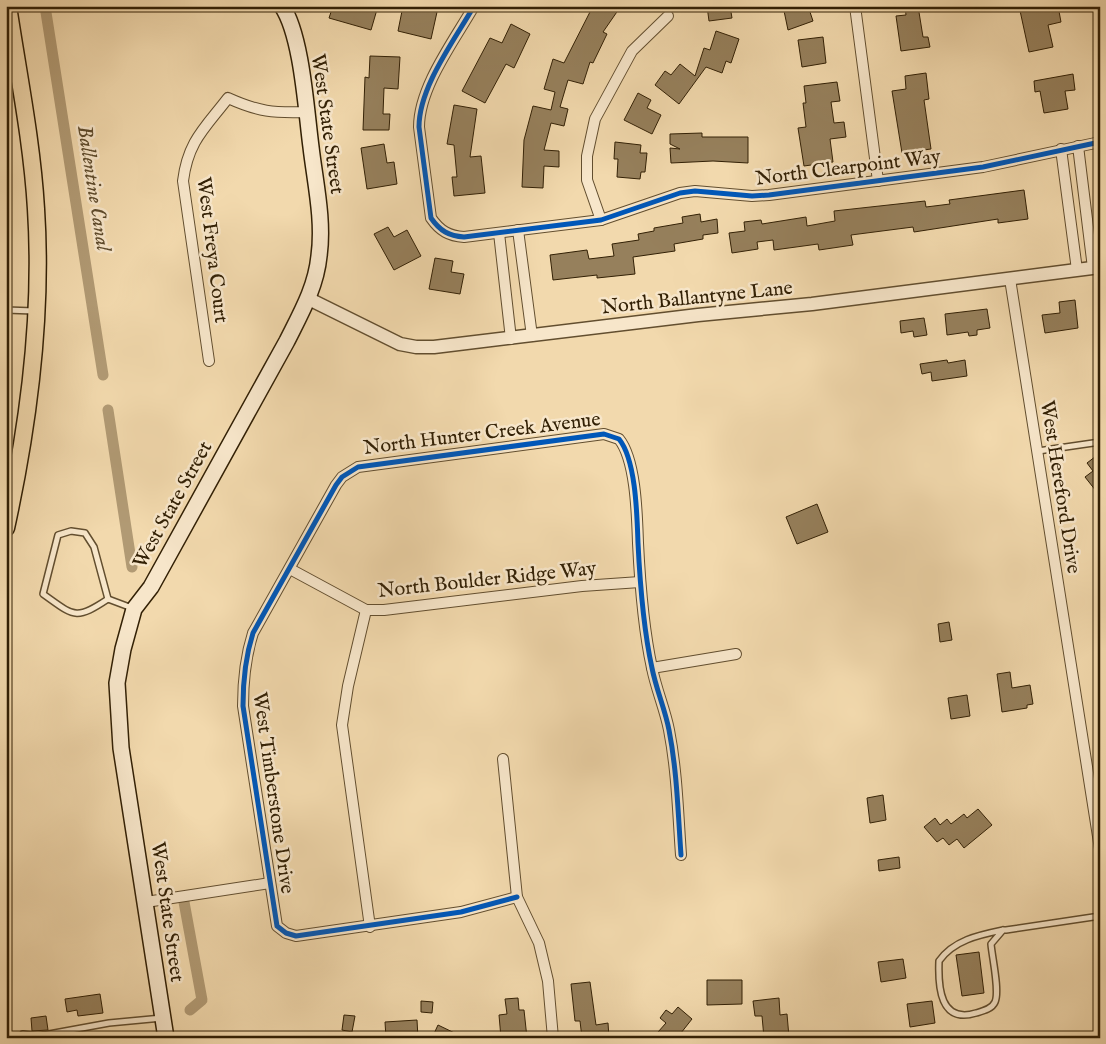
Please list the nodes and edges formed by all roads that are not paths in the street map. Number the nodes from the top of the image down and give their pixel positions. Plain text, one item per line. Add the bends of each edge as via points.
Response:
1 (8, 6) edge
2 (282, 6) edge
3 (474, 6) edge
4 (855, 6) edge
5 (668, 16) dead end
6 (306, 112) junction
7 (1100, 142) edge
8 (1078, 146) junction
9 (1062, 149) junction
10 (878, 181) junction
11 (600, 220) junction
12 (518, 230) junction
13 (499, 233) junction
14 (1096, 268) edge
15 (1077, 270) junction
16 (1010, 279) junction
17 (309, 299) junction
18 (6, 310) edge
19 (37, 311) junction
20 (532, 336) junction
21 (511, 339) junction
22 (210, 361) dead end
23 (1100, 442) edge
24 (1037, 451) junction
25 (350, 471) joint
26 (6, 528) edge
27 (290, 569) junction
28 (640, 582) junction
29 (108, 599) junction
30 (134, 609) junction
31 (366, 610) junction
32 (736, 654) dead end
33 (652, 668) junction
34 (503, 760) dead end
35 (1100, 849) edge
36 (681, 855) dead end
37 (270, 883) junction
38 (517, 896) junction
39 (146, 902) junction
40 (1100, 916) edge
41 (370, 926) junction
42 (1003, 930) junction
43 (163, 1018) junction
44 (23, 1034) dead end
45 (166, 1038) edge
46 (553, 1038) edge

1 - 19 main road via 36,208
2 - 6 main road, West State Street via 298,50
3 - 13 street, North Clearpoint Way via 425,94 419,112 419,127 431,218 452,236
4 - 10 street
5 - 11 street via 632,52 595,120 587,156 587,180
6 - 17 main road, West State Street via 320,226 320,255
6 - 22 street, West Freya Court via 270,113 228,98 193,142 186,159 183,181
7 - 8 street, North Clearpoint Way
8 - 9 street, North Clearpoint Way
8 - 14 street
9 - 10 street, North Clearpoint Way via 983,167
9 - 15 street
10 - 11 street, North Clearpoint Way via 770,195 680,193
11 - 12 street, North Clearpoint Way
12 - 13 street, North Clearpoint Way
12 - 20 street
13 - 21 street
14 - 15 street, North Ballantyne Lane
15 - 16 street, North Ballantyne Lane
16 - 20 street, North Ballantyne Lane
16 - 24 street, West Hereford Drive
17 - 21 street, North Ballantyne Lane via 400,344 416,347
17 - 30 main road, West State Street via 151,587
18 - 19 lane
19 - 26 main road via 27,421
20 - 21 street, North Ballantyne Lane
23 - 24 lane
24 - 35 street, West Hereford Drive
25 - 27 street, West Timberstone Drive via 336,484
25 - 28 street, North Hunter Creek Avenue via 366,465 604,434 619,439 628,455 637,520
27 - 31 street, North Boulder Ridge Way
27 - 37 street, West Timberstone Drive via 253,634 242,677 243,706
28 - 31 street, North Boulder Ridge Way
28 - 33 street
29 - 29 lane via 94,547 86,533 71,531 58,535 43,594 70,614 87,613
29 - 30 lane
30 - 39 main road, West State Street via 122,649 117,683 121,748
31 - 41 street via 342,725
32 - 33 street
33 - 36 street via 669,728
34 - 38 street
37 - 39 street
37 - 41 street, West Timberstone Drive via 277,926 286,933 296,936
38 - 41 street via 461,912
38 - 46 street via 539,943 548,982
39 - 43 main road, West State Street
40 - 42 lane
42 - 42 lane via 980,934 954,945 939,961 941,995 948,1010 959,1016 973,1014 988,1009 995,1002 991,944
43 - 44 lane via 109,1023 38,1036
43 - 45 main road, West State Street

